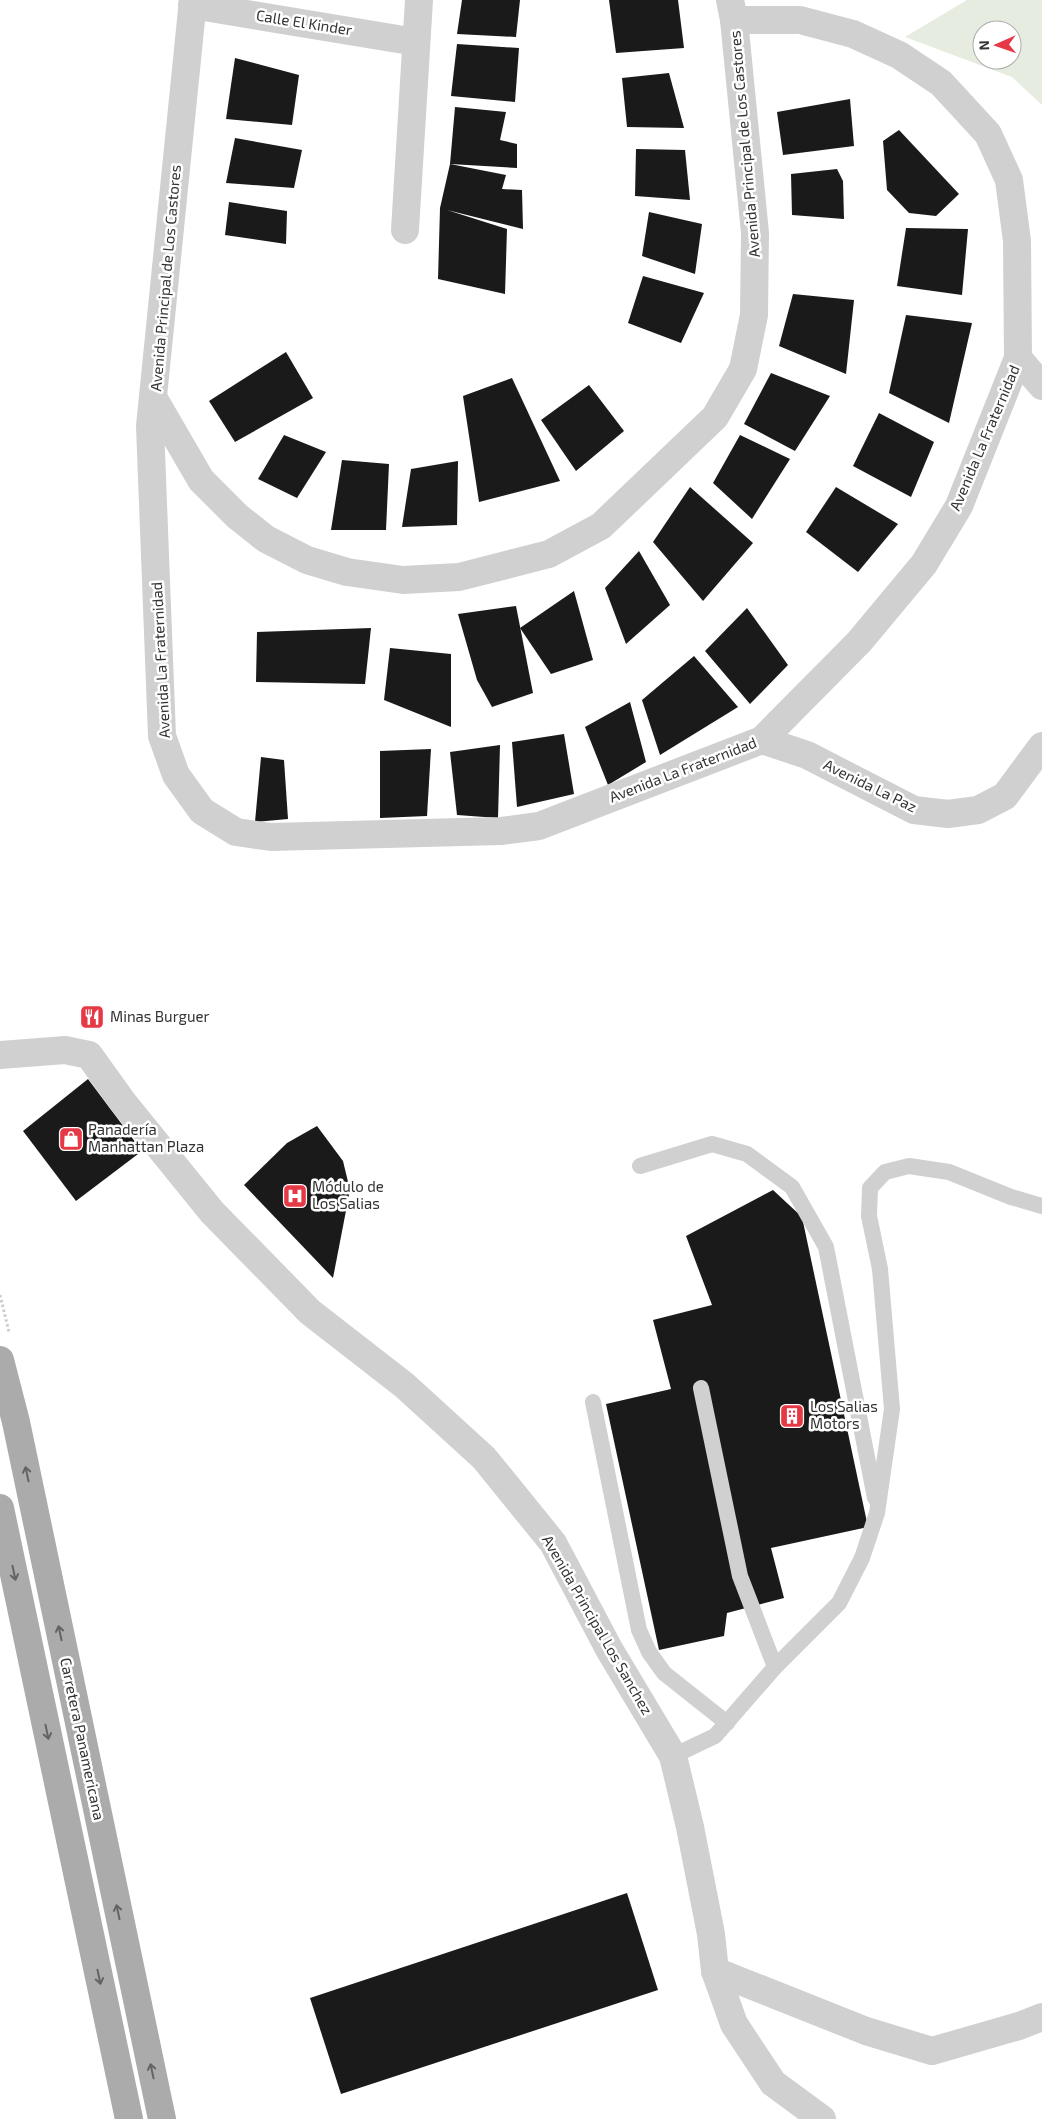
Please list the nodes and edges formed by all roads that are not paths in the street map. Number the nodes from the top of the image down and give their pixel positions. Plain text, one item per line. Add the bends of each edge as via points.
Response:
1 (419, 0) edge
2 (192, 2) edge
3 (732, 10) edge
4 (416, 42) junction
5 (405, 230) dead end
6 (1018, 358) junction
7 (1042, 386) edge
8 (154, 399) junction
9 (762, 740) junction
10 (1042, 746) edge
11 (0, 1055) edge
12 (640, 1166) dead end
13 (1042, 1206) edge
14 (0, 1360) edge
15 (701, 1388) dead end
16 (593, 1402) dead end
17 (0, 1508) edge
18 (877, 1513) junction
19 (775, 1667) junction
20 (727, 1723) junction
21 (674, 1756) junction
22 (715, 1971) junction
23 (1042, 2017) edge
24 (129, 2119) edge
25 (162, 2119) edge
26 (822, 2119) edge

1 - 4 street
2 - 4 street, Calle El Kinder
2 - 8 street, Avenida Principal de Los Castores
3 - 6 street, Avenida La Fraternidad via 800,20 853,34 899,55 941,83 988,134 1009,180 1017,241
3 - 8 street, Avenida Principal de Los Castores via 755,233 754,315 744,368 715,417 601,526 549,554 459,577 402,580 347,572 308,560 266,539 237,516 201,480
4 - 5 street
6 - 7 street
6 - 9 street, Avenida La Fraternidad via 959,506 924,564 859,642
8 - 9 street, Avenida La Fraternidad via 150,426 162,736 176,776 202,812 236,832 271,837 502,831 539,826
9 - 10 street, Avenida La Paz via 806,755 914,810 948,814 978,810 1005,796
11 - 21 street, Avenida Principal Los Sanchez via 65,1050 89,1055 212,1212 310,1312 404,1385 484,1458 553,1543 609,1648
12 - 18 lane via 712,1144 747,1154 792,1187 826,1247
13 - 18 lane via 949,1172 910,1166 885,1172 870,1188 868,1216 880,1269 892,1409
25 -> 14 main road, Carretera Panamericana via 16,1422
15 - 19 lane via 740,1576
16 - 20 lane via 639,1630 664,1673
17 -> 24 main road
18 - 19 lane via 862,1558 839,1603
19 - 20 lane
20 - 21 lane via 716,1736
21 - 22 street, Avenida Principal Los Sanchez via 711,1934
22 - 23 street via 866,2031 932,2051
22 - 26 street, Avenida Principal Los Sanchez via 734,2024 773,2083

